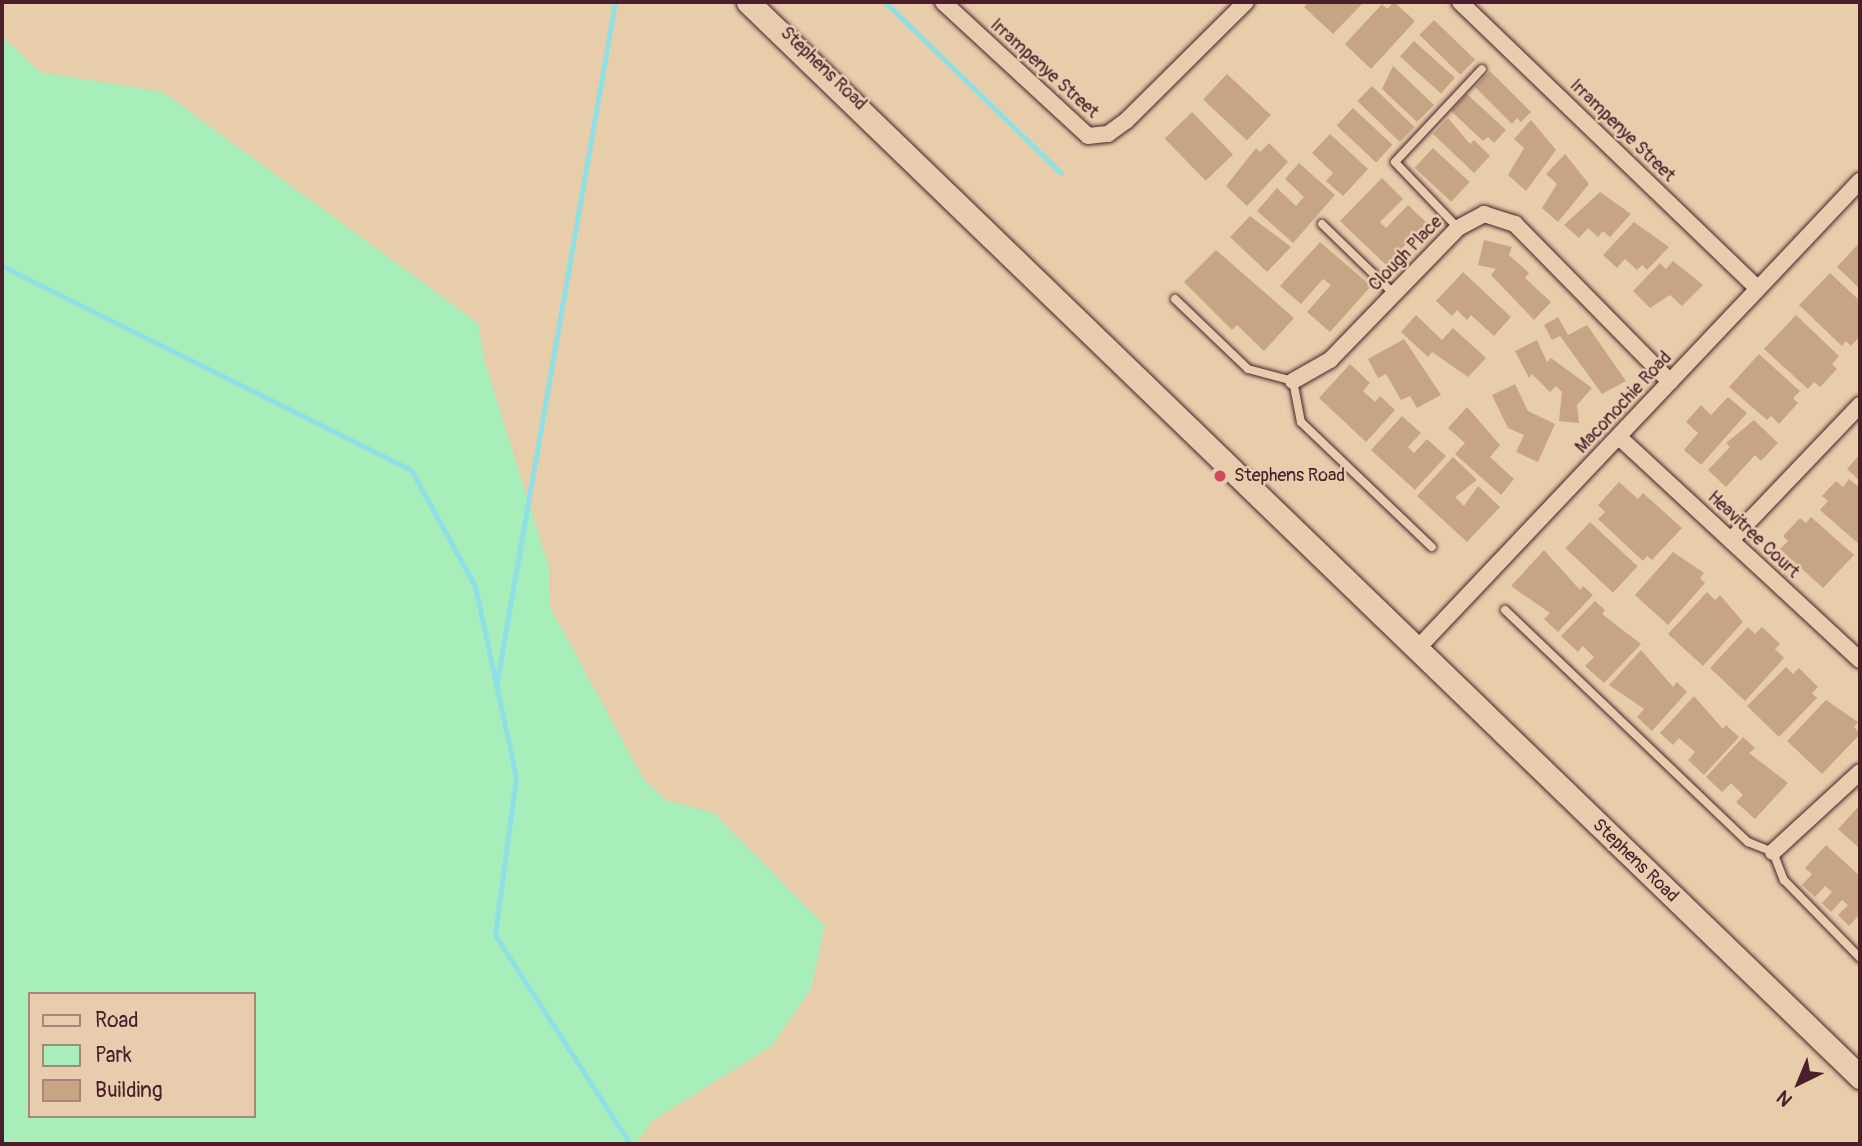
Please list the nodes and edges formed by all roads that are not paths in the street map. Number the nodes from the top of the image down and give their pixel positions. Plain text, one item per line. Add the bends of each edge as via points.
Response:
1 (748, 2) edge
2 (943, 2) edge
3 (1246, 2) edge
4 (1460, 2) edge
5 (1482, 69) dead end
6 (1860, 181) edge
7 (1322, 224) dead end
8 (1458, 228) junction
9 (1757, 288) junction
10 (1394, 294) junction
11 (1175, 299) dead end
12 (1293, 381) junction
13 (1670, 382) junction
14 (1860, 405) edge
15 (1619, 437) junction
16 (1731, 540) junction
17 (1432, 547) dead end
18 (1505, 610) dead end
19 (1416, 650) junction
20 (1860, 660) edge
21 (1860, 772) edge
22 (1773, 852) junction
23 (1860, 958) edge
24 (1860, 1076) edge

1 - 19 street, Stephens Road via 768,16
2 - 3 street, Irrampenye Street via 1088,136 1108,134 1126,121
4 - 9 street, Irrampenye Street
5 - 8 lane via 1395,162
6 - 9 street, Maconochie Road
7 - 10 lane
8 - 10 street, Clough Place
8 - 13 street, Clough Place via 1484,214 1515,225
9 - 13 street, Maconochie Road
10 - 12 street, Clough Place via 1330,360
11 - 12 lane via 1248,369
12 - 17 lane via 1301,422
13 - 15 street, Maconochie Road
14 - 16 street
15 - 16 street, Heavitree Court
15 - 19 street, Maconochie Road
16 - 20 street, Heavitree Court
18 - 22 lane via 1748,842
19 - 24 street, Stephens Road
21 - 22 street
22 - 23 lane via 1784,880

